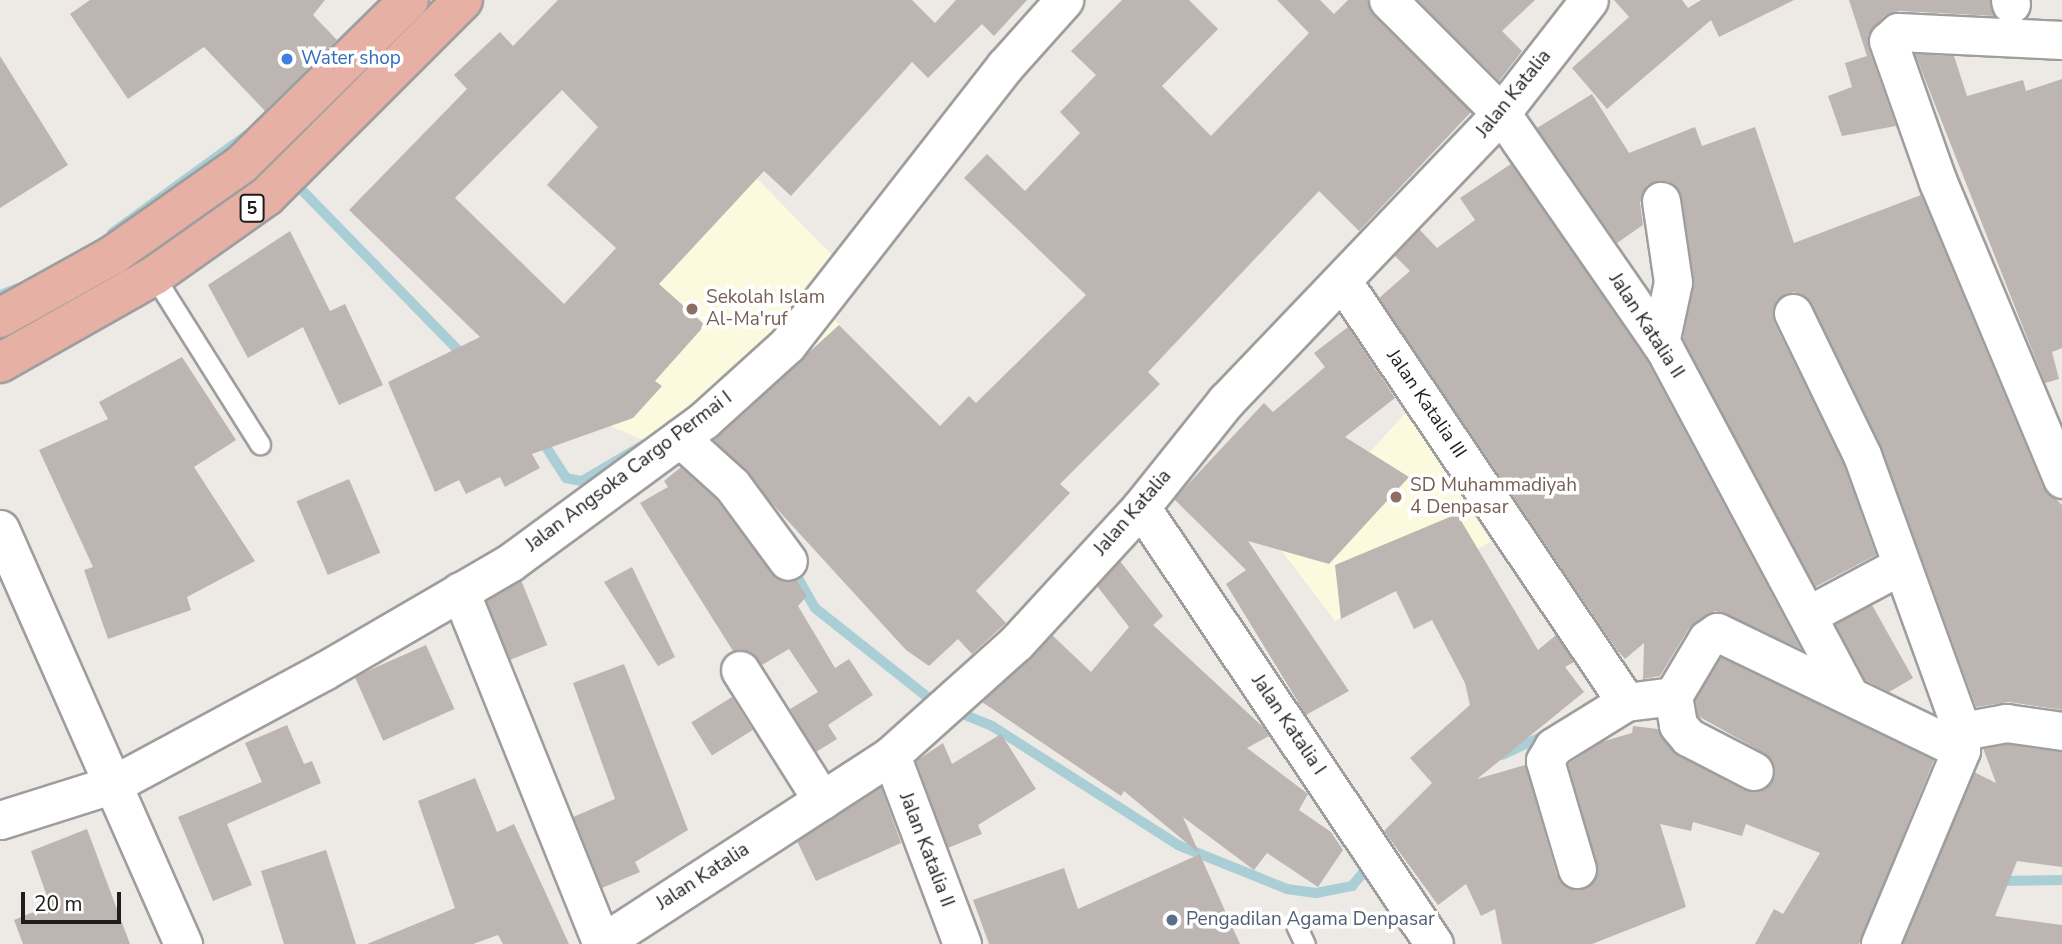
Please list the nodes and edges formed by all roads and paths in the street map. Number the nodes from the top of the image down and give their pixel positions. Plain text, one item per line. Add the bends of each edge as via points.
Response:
1 (409, 0) edge
2 (463, 0) edge
3 (1064, 0) edge
4 (1388, 0) edge
5 (1589, 0) edge
6 (2062, 40) edge
7 (1501, 113) junction
8 (1661, 201) dead end
9 (154, 276) junction
10 (1343, 282) junction
11 (1793, 313) dead end
12 (0, 318) edge
13 (1660, 343) junction
14 (0, 363) edge
15 (680, 438) junction
16 (260, 444) dead end
17 (2062, 479) edge
18 (1141, 507) junction
19 (0, 529) edge
20 (788, 561) dead end
21 (1898, 568) junction
22 (460, 591) junction
23 (1808, 615) junction
24 (740, 670) dead end
25 (1847, 691) junction
26 (1673, 696) junction
27 (1626, 702) junction
28 (2062, 730) edge
29 (1962, 741) junction
30 (891, 755) junction
31 (1754, 771) dead end
32 (114, 784) junction
33 (822, 800) junction
34 (0, 820) edge
35 (1577, 869) dead end
36 (1296, 925) dead end
37 (602, 943) edge
38 (183, 944) edge
39 (962, 944) edge
40 (1305, 944) edge
41 (1434, 944) edge
42 (1880, 944) edge

1 - 12 highway, 5 via 243,164 113,255
2 - 9 highway, 5 via 320,150 267,196
3 - 15 street, Jalan Angsoka Cargo Permai I via 1005,66 786,345
4 - 7 street, Jalan Katalia II
5 - 7 street, Jalan Katalia
6 - 17 street via 1898,32 1888,41 1933,170
7 - 10 street, Jalan Katalia
7 - 13 street, Jalan Katalia II
8 - 13 street via 1673,282
9 - 14 highway, 5
9 - 16 lane
10 - 18 street, Jalan Katalia via 1226,401
10 - 27 street, Jalan Katalia III
11 - 21 street via 1862,455
13 - 23 street, Jalan Katalia II
15 - 20 street via 732,485
15 - 22 street, Jalan Angsoka Cargo Permai I
18 - 30 street, Jalan Katalia via 1016,643
18 - 41 street, Jalan Katalia I
19 - 32 street
21 - 23 street
21 - 29 street
22 - 32 street, Jalan Angsoka Cargo Permai I
22 - 37 street, Jalan Katalia
23 - 25 street, Jalan Katalia II
24 - 33 street
25 - 26 street via 1717,632 1707,639
25 - 29 street
26 - 27 street
26 - 31 street via 1678,724 1688,737
27 - 35 street via 1562,739 1545,761
28 - 29 street via 2006,723
29 - 42 street
30 - 33 street, Jalan Katalia
30 - 39 street, Jalan Katalia II
32 - 34 street, Jalan Angsoka Cargo Permai I
32 - 38 street
33 - 37 street, Jalan Katalia
36 - 40 lane

